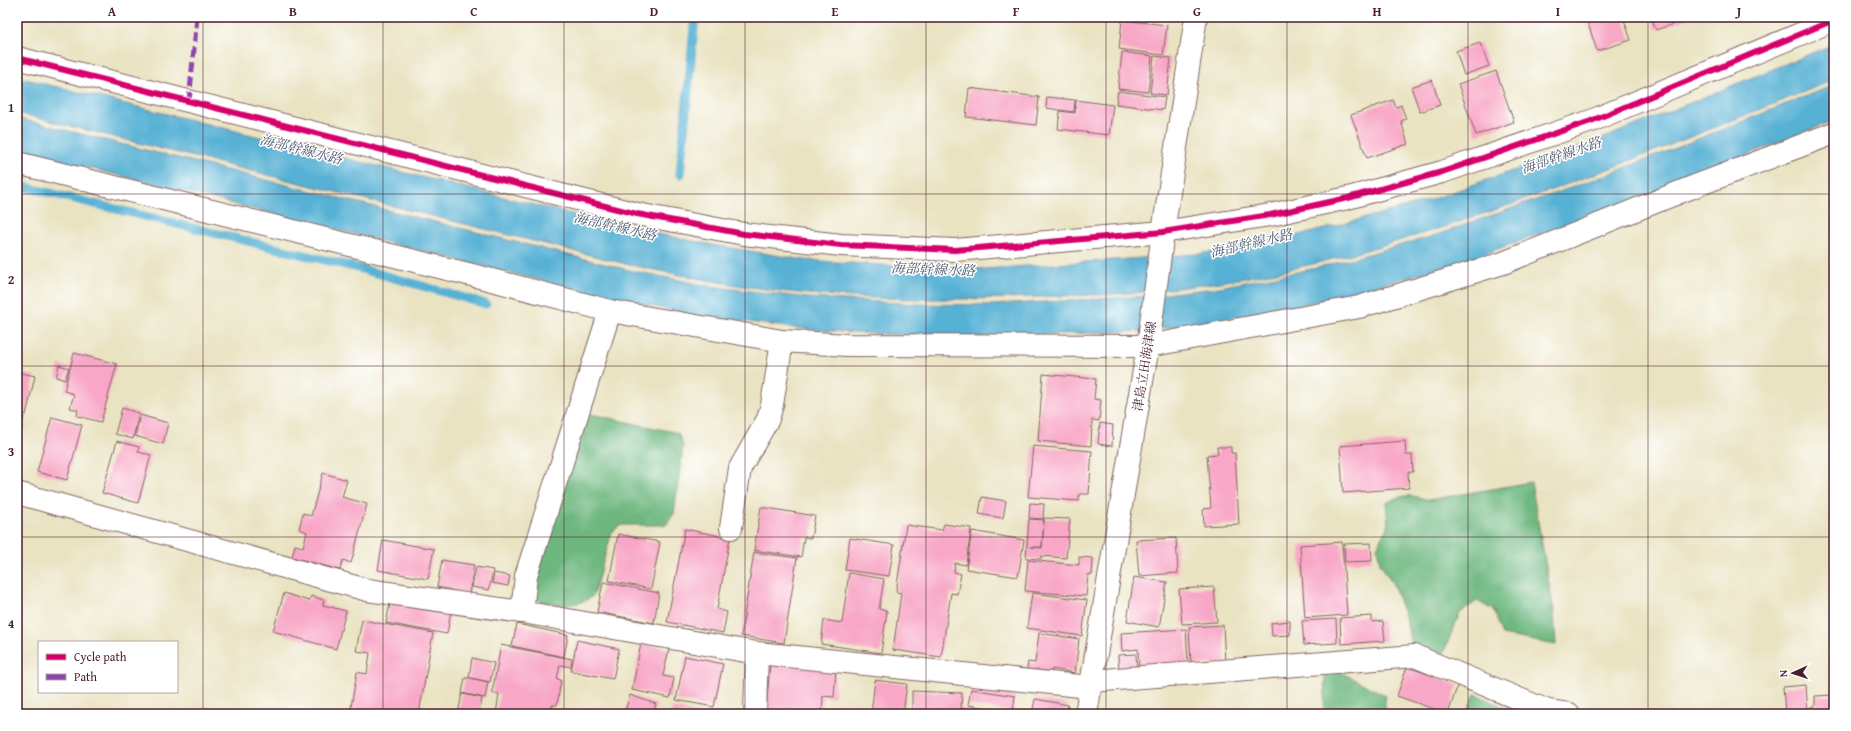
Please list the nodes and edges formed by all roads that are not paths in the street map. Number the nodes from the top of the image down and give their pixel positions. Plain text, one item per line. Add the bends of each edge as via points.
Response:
1 (1196, 17) edge
2 (1834, 20) edge
3 (17, 58) edge
4 (1834, 133) edge
5 (17, 163) edge
6 (1162, 242) junction
7 (610, 311) junction
8 (782, 341) junction
9 (1148, 346) junction
10 (17, 493) edge
11 (731, 528) dead end
12 (522, 612) junction
13 (757, 652) junction
14 (1090, 684) junction
15 (1555, 713) edge
16 (755, 714) edge
17 (1086, 714) edge

1 - 6 street, 津島立田海津線
2 - 6 street via 1591,121 1442,172 1340,200
3 - 6 street via 637,214 744,234 841,245 955,250
4 - 9 street via 1503,263 1359,307
5 - 7 street
6 - 9 street, 津島立田海津線
7 - 8 street
7 - 12 street via 526,576
8 - 9 street via 847,345
8 - 11 street via 772,405 768,419 740,468
9 - 14 street, 津島立田海津線
10 - 12 street via 367,590
12 - 13 street
13 - 14 street
13 - 16 street
14 - 15 street via 1415,656
14 - 17 street, 津島立田海津線

